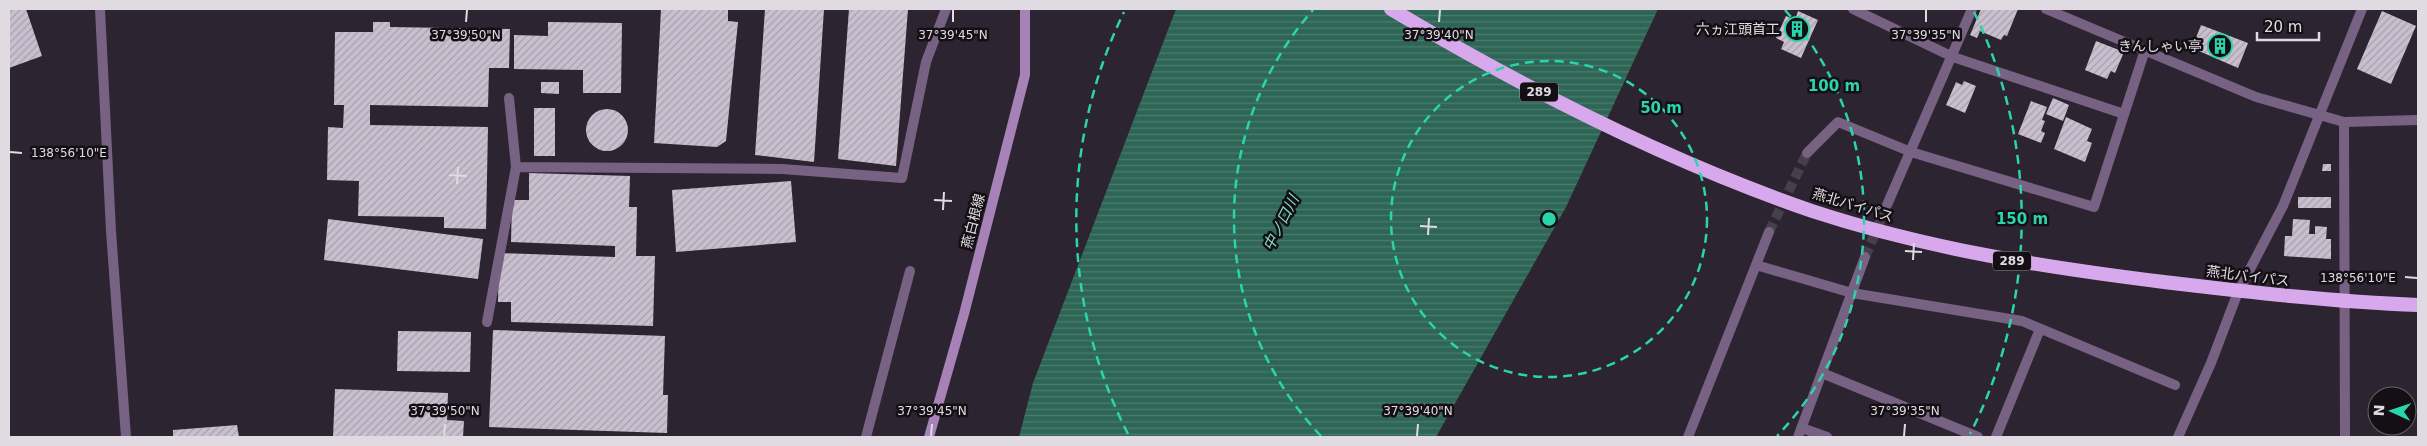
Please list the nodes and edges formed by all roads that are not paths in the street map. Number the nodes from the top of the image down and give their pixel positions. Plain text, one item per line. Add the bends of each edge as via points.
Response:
1 (100, 9) edge
2 (946, 9) edge
3 (1025, 9) edge
4 (1391, 9) edge
5 (1853, 9) edge
6 (1972, 9) edge
7 (2046, 9) edge
8 (2362, 9) edge
9 (2145, 50) junction
10 (1953, 58) junction
11 (509, 98) dead end
12 (2124, 114) junction
13 (2320, 116) junction
14 (2418, 120) edge
15 (2344, 122) junction
16 (1910, 152) junction
17 (1807, 153) tunnel mouth
18 (516, 167) junction
19 (1888, 205) tunnel mouth
20 (1769, 232) tunnel mouth
21 (1865, 257) tunnel mouth
22 (1756, 265) junction
23 (910, 271) dead end
24 (2238, 292) junction
25 (1852, 293) junction
26 (2346, 303) junction
27 (2418, 305) edge
28 (487, 322) dead end
29 (2040, 329) junction
30 (1822, 373) junction
31 (2175, 385) dead end
32 (1800, 432) edge
33 (126, 437) edge
34 (866, 437) edge
35 (930, 437) edge
36 (1688, 437) edge
37 (1827, 437) edge
38 (1978, 437) edge
39 (1996, 437) edge
40 (2178, 437) edge
41 (2346, 437) edge

1 - 33 street
2 - 18 street via 926,62 902,178 782,169
3 - 35 main road, 燕白根線 via 1025,75
4 - 24 highway, 燕北バイパス / 289 via 1550,98 1691,165 1812,211 1908,239 2046,267
5 - 10 street
6 - 10 street
7 - 9 street
8 - 13 street
9 - 12 street
9 - 13 street via 2256,97
10 - 12 street
10 - 16 street
11 - 18 street
12 - 16 street via 2094,207
13 - 15 street
13 - 24 street via 2283,206
14 - 15 street
15 - 26 street
16 - 17 street via 1838,122
16 - 19 street
18 - 28 street
20 - 22 street
21 - 25 street
22 - 25 street
22 - 36 street
23 - 34 street
24 - 26 highway, 燕北バイパス / 289
24 - 40 street
25 - 29 street via 2022,321
25 - 30 street
26 - 27 highway, 289
26 - 41 street
29 - 31 street
29 - 39 street
30 - 32 street
30 - 38 street
32 - 37 street

